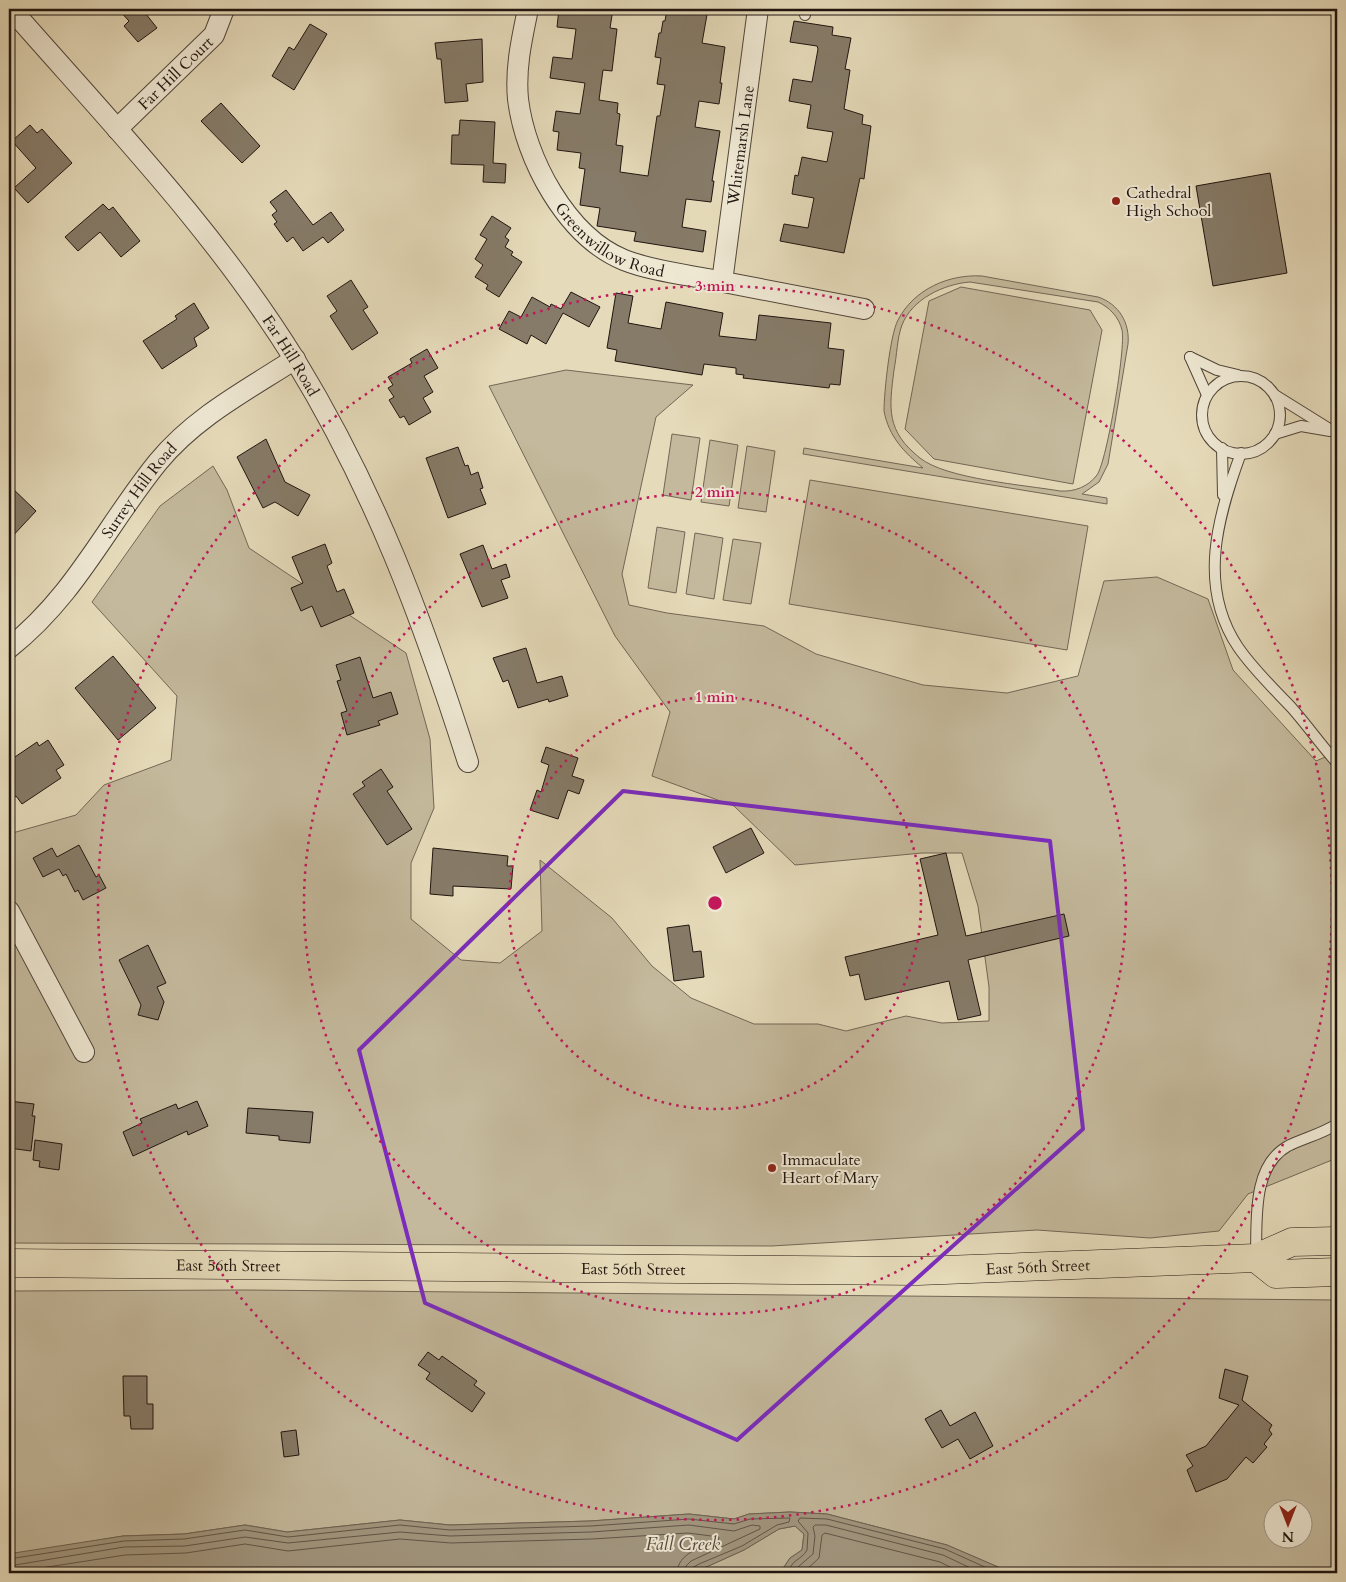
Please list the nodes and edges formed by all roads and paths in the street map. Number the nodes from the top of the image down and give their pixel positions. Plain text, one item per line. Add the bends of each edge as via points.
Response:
1 (11, 9) edge
2 (224, 9) edge
3 (528, 9) edge
4 (758, 9) edge
5 (117, 129) junction
6 (722, 282) junction
7 (864, 309) dead end
8 (295, 359) junction
9 (1241, 376) junction
10 (1207, 395) junction
11 (1275, 395) junction
12 (1275, 434) junction
13 (1222, 448) junction
14 (1241, 453) junction
15 (1223, 501) junction
16 (9, 648) edge
17 (468, 762) dead end
18 (1337, 763) edge
19 (9, 911) edge
20 (84, 1052) dead end
21 (1337, 1124) edge
22 (1337, 1241) edge
23 (1256, 1258) junction
24 (9, 1263) edge
25 (1337, 1272) edge

1 - 5 street, Far Hill Road
2 - 5 street, Far Hill Court via 214,35
3 - 6 street, Greenwillow Road via 518,66 521,114 533,152 561,207 583,233 624,260
4 - 6 street, Whitemarsh Lane
5 - 8 street, Far Hill Road via 216,248
6 - 7 street, Greenwillow Road
8 - 16 street, Surrey Hill Road via 204,418 180,438 140,486 63,596
8 - 17 street, Far Hill Road via 346,449 392,546
9 - 10 lane via 1222,381
9 - 10 lane via 1217,370 1190,357
9 - 11 lane via 1261,381
10 - 13 lane via 1202,418 1212,440
11 - 12 lane via 1280,421
11 - 12 lane via 1336,433 1301,426
12 - 14 lane via 1261,448
13 - 14 lane
13 - 15 lane
14 - 15 lane
15 - 18 lane via 1214,574 1224,621 1248,660 1321,740
19 - 20 street
21 - 23 lane via 1274,1156 1259,1195
22 - 23 main road, East 56th Street via 1292,1242
23 - 24 main road, East 56th Street via 918,1271
23 - 25 main road via 1276,1274

